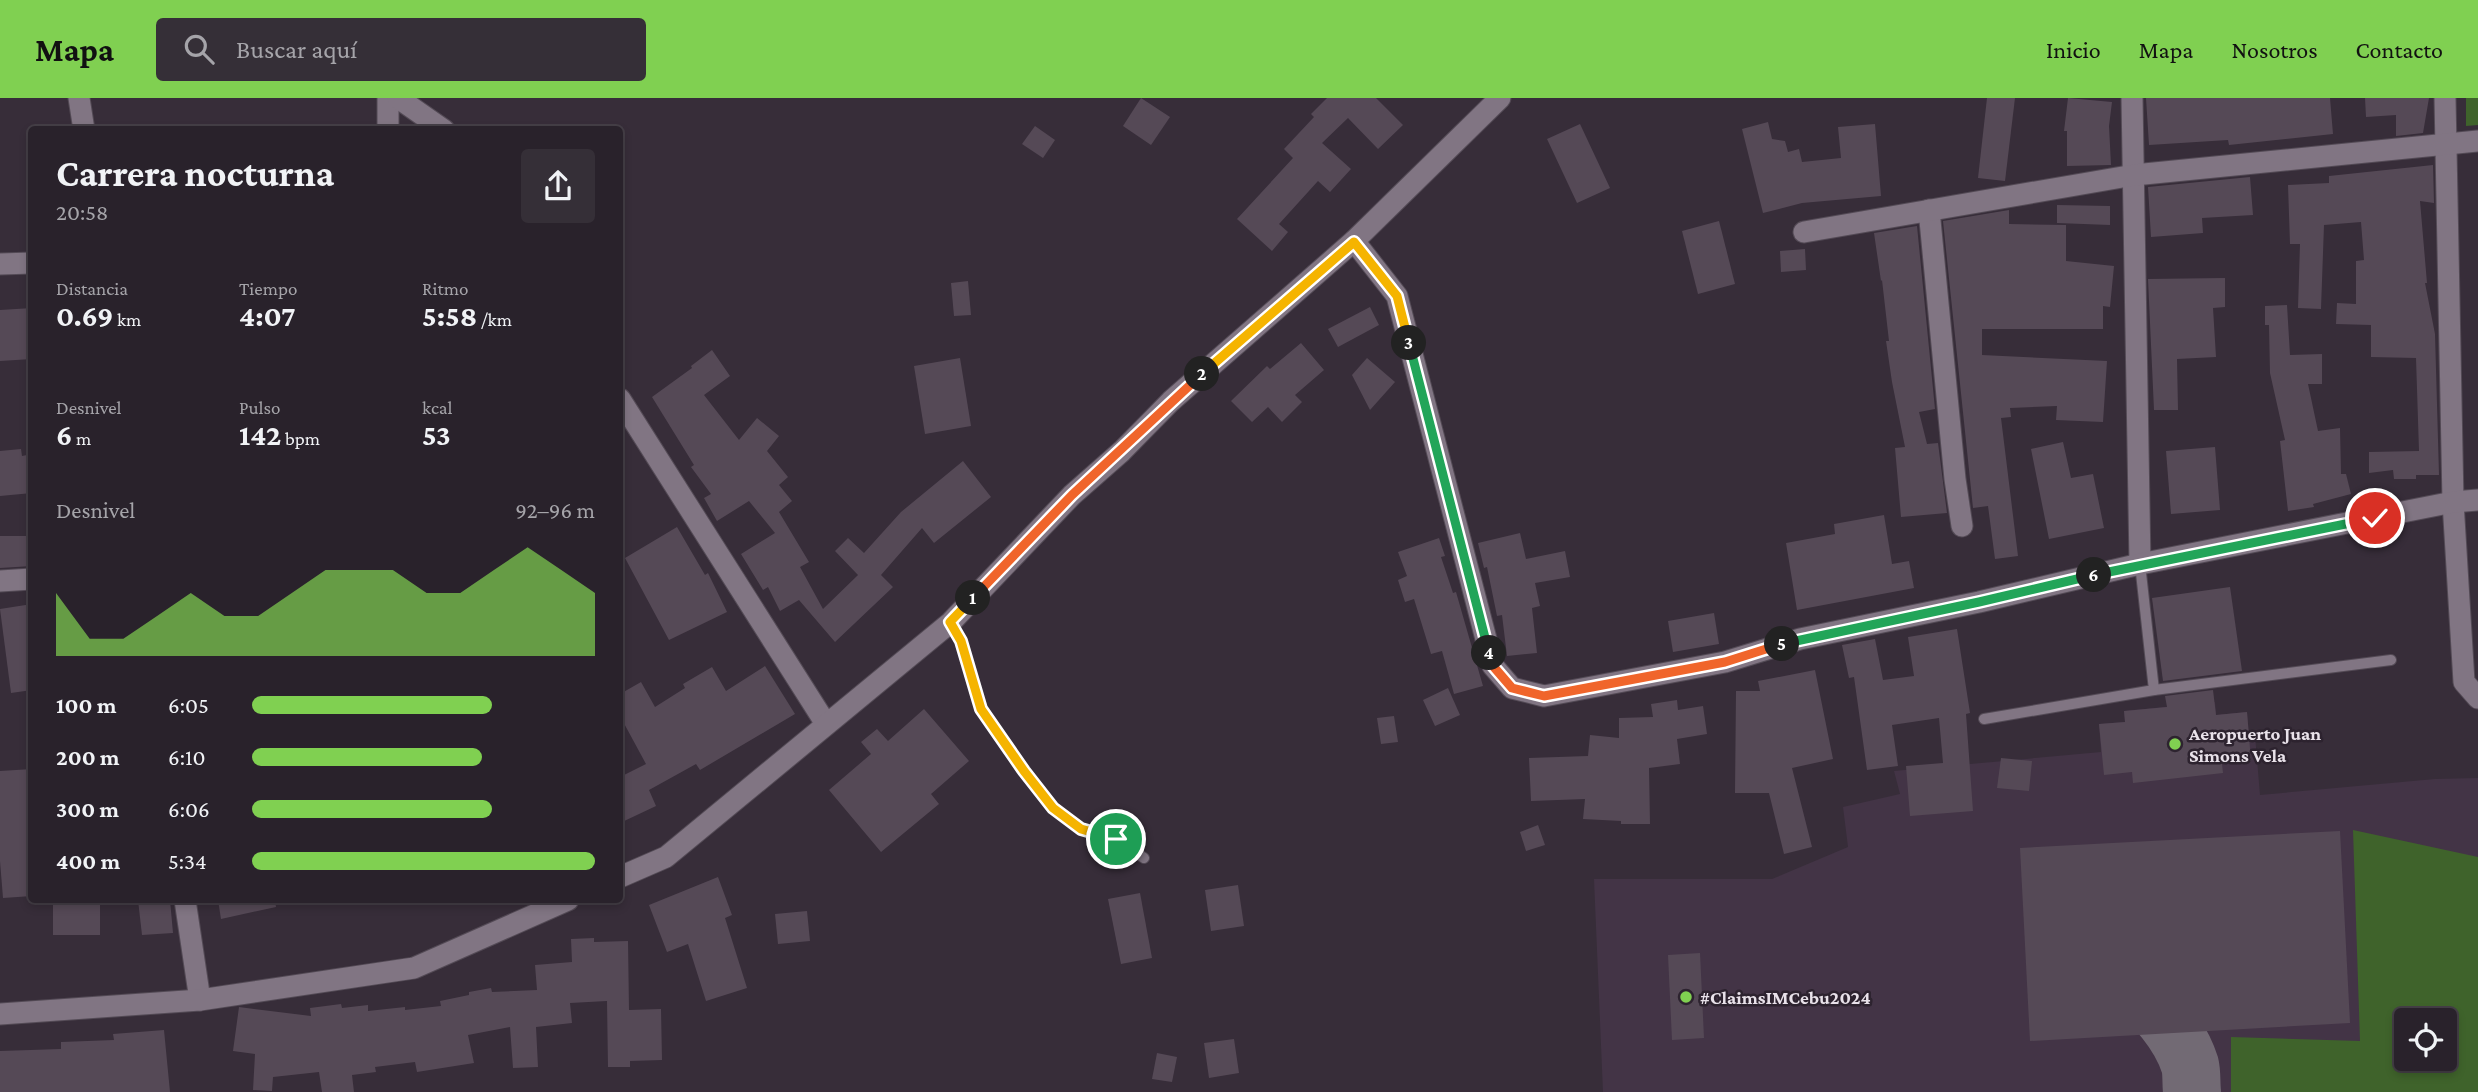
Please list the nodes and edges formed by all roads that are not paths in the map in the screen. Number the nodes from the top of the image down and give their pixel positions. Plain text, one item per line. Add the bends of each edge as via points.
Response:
1 (79, 98) edge
2 (388, 98) edge
3 (398, 98) edge
4 (1500, 98) edge
5 (2132, 98) edge
6 (2445, 98) edge
7 (83, 126) edge
8 (388, 126) edge
9 (438, 126) edge
10 (2478, 141) edge
11 (2444, 144) junction
12 (2134, 175) junction
13 (1929, 211) junction
14 (1804, 232) dead end
15 (1354, 242) junction
16 (28, 262) edge
17 (0, 264) edge
18 (623, 404) edge
19 (2478, 500) edge
20 (2454, 502) junction
21 (1962, 526) dead end
22 (2140, 564) junction
23 (28, 579) edge
24 (0, 581) edge
25 (950, 622) junction
26 (2391, 660) dead end
27 (2154, 690) junction
28 (2478, 698) edge
29 (1984, 719) dead end
30 (826, 724) junction
31 (1144, 858) dead end
32 (623, 876) edge
33 (186, 903) edge
34 (561, 903) edge
35 (200, 1000) junction
36 (0, 1014) edge

1 - 7 street
2 - 8 street
3 - 9 street
4 - 15 street
5 - 12 street
6 - 11 street
10 - 11 street
11 - 12 street
11 - 20 street
12 - 13 street
12 - 22 street
13 - 14 street
13 - 21 street
15 - 22 street via 1397,296 1493,666 1512,688 1544,696 1725,662 1800,639
15 - 25 street via 1171,401 1072,495
16 - 17 street
18 - 30 street
19 - 20 street
20 - 22 street
20 - 28 street via 2464,682
22 - 27 lane
23 - 24 street
25 - 30 street
25 - 31 lane via 961,641 981,709 1053,808 1081,829 1116,839
26 - 27 lane
27 - 29 lane
30 - 32 street via 666,857
33 - 35 street
34 - 35 street via 414,968
35 - 36 street

